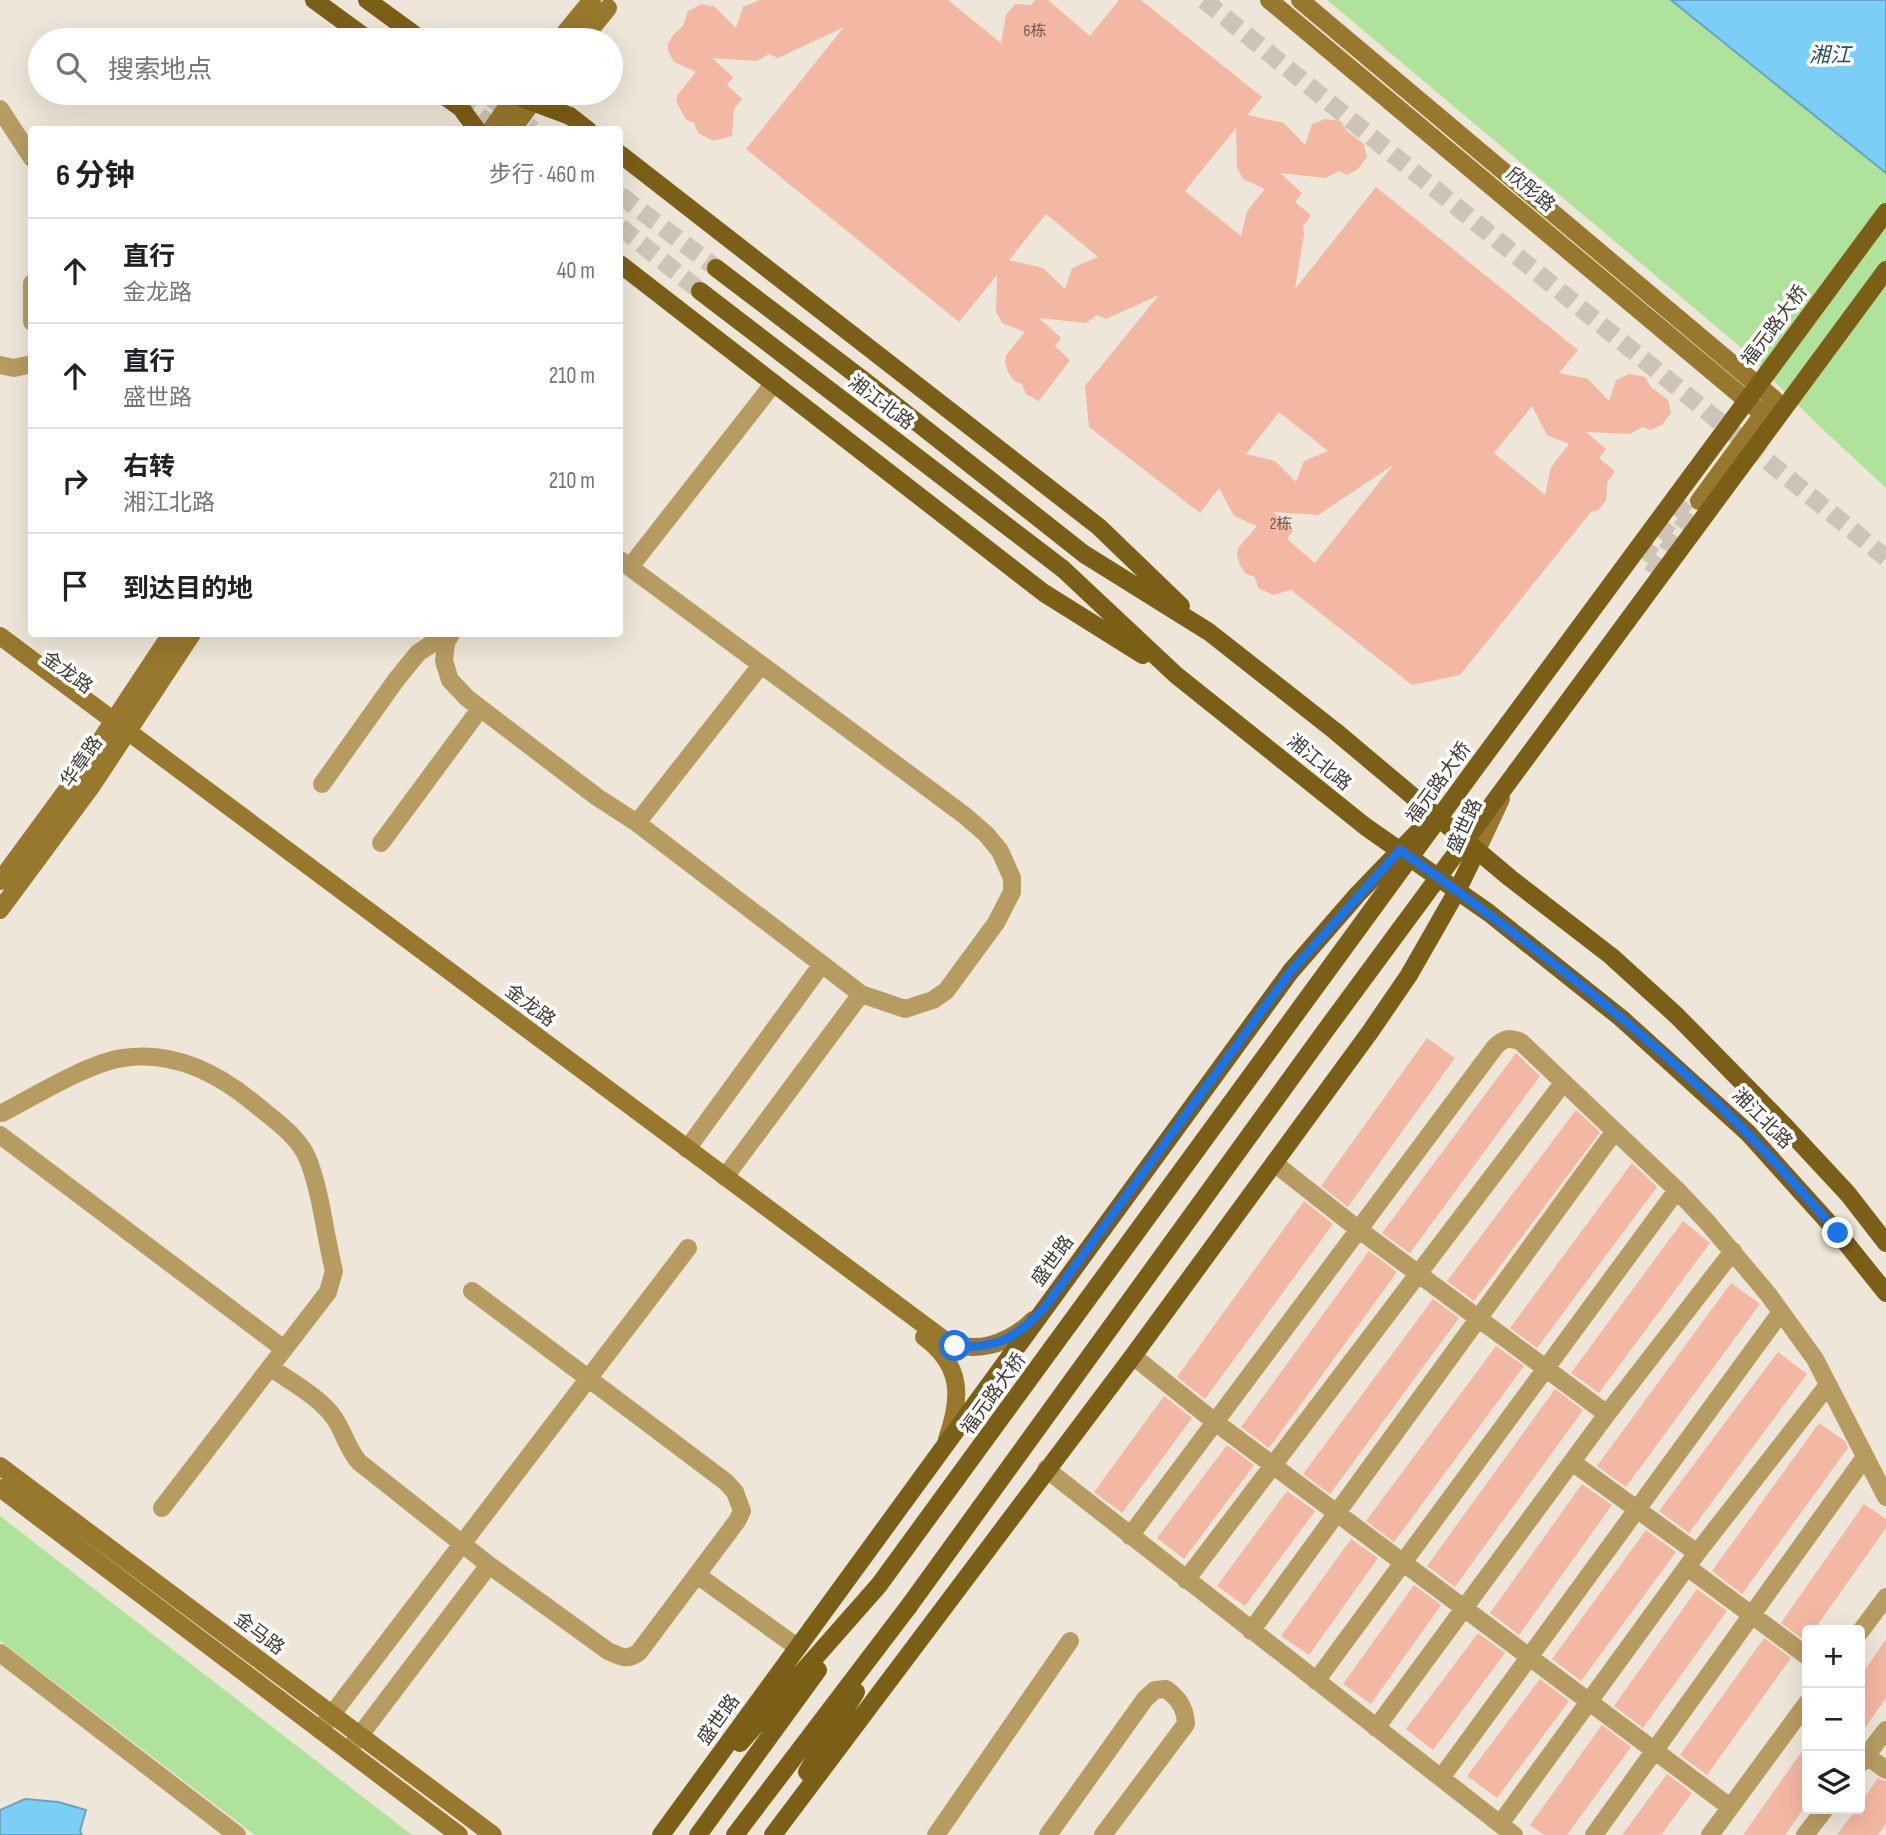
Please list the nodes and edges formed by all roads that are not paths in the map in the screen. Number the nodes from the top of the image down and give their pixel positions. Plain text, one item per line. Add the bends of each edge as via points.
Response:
1 (314, 0) edge
2 (367, 0) edge
3 (1269, 0) edge
4 (1300, 0) edge
5 (600, 4) edge
6 (352, 28) edge
7 (406, 28) edge
8 (573, 28) edge
9 (588, 28) edge
10 (457, 105) edge
11 (513, 105) edge
12 (519, 105) edge
13 (545, 105) edge
14 (0, 109) edge
15 (474, 126) edge
16 (495, 126) edge
17 (513, 126) edge
18 (583, 126) edge
19 (28, 152) edge
20 (623, 156) edge
21 (1886, 212) edge
22 (623, 266) edge
23 (716, 268) tunnel mouth
24 (1886, 270) edge
25 (700, 291) tunnel mouth
26 (0, 365) edge
27 (28, 365) edge
28 (774, 383) junction
29 (1759, 412) junction
30 (1695, 498) tunnel mouth
31 (625, 564) edge
32 (1209, 632) junction
33 (0, 636) edge
34 (169, 637) edge
35 (190, 637) edge
36 (449, 638) edge
37 (0, 650) edge
38 (761, 665) junction
39 (1176, 675) junction
40 (480, 709) junction
41 (118, 731) junction
42 (1508, 736) dead end
43 (1524, 749) dead end
44 (322, 784) dead end
45 (1435, 814) junction
46 (637, 823) junction
47 (381, 843) dead end
48 (1400, 850) junction
49 (1477, 850) junction
50 (0, 881) edge
51 (1457, 891) junction
52 (0, 910) edge
53 (822, 964) junction
54 (862, 994) junction
55 (1563, 1083) junction
56 (1, 1111) edge
57 (1614, 1132) junction
58 (0, 1135) edge
59 (687, 1149) junction
60 (1274, 1163) junction
61 (725, 1177) junction
62 (1677, 1190) junction
63 (1358, 1229) junction
64 (1886, 1243) edge
65 (688, 1248) dead end
66 (1733, 1251) junction
67 (1418, 1274) junction
68 (472, 1291) dead end
69 (1886, 1293) edge
70 (1045, 1307) junction
71 (1781, 1312) junction
72 (1478, 1318) junction
73 (284, 1349) junction
74 (1133, 1356) junction
75 (270, 1367) junction
76 (1546, 1368) junction
77 (588, 1379) junction
78 (1828, 1385) junction
79 (1607, 1414) junction
80 (1215, 1422) junction
81 (947, 1441) junction
82 (1865, 1457) junction
83 (1572, 1462) junction
84 (1273, 1465) junction
85 (0, 1466) edge
86 (1046, 1469) junction
87 (0, 1489) edge
88 (1886, 1497) edge
89 (162, 1508) dead end
90 (1637, 1509) junction
91 (1337, 1513) junction
92 (1130, 1536) junction
93 (462, 1543) junction
94 (1692, 1560) junction
95 (1403, 1563) junction
96 (489, 1565) junction
97 (696, 1575) junction
98 (1186, 1580) junction
99 (879, 1585) junction
100 (1886, 1597) edge
101 (909, 1606) junction
102 (1465, 1609) junction
103 (1752, 1615) junction
104 (1865, 1625) edge
105 (1251, 1631) junction
106 (1070, 1641) dead end
107 (797, 1647) junction
108 (1802, 1652) edge
109 (0, 1653) edge
110 (1529, 1657) junction
111 (1316, 1681) junction
112 (1589, 1702) junction
113 (1802, 1713) edge
114 (331, 1715) junction
115 (1376, 1728) junction
116 (320, 1730) junction
117 (1886, 1730) edge
118 (359, 1736) junction
119 (348, 1751) junction
120 (1654, 1751) junction
121 (1865, 1754) edge
122 (1865, 1759) edge
123 (1886, 1770) edge
124 (1441, 1778) junction
125 (1730, 1807) junction
126 (1821, 1814) edge
127 (666, 1828) edge
128 (1507, 1830) edge
129 (1713, 1834) edge
130 (237, 1835) edge
131 (459, 1835) edge
132 (494, 1835) edge
133 (698, 1835) edge
134 (735, 1835) edge
135 (771, 1835) edge
136 (936, 1835) edge
137 (1048, 1835) edge
138 (1103, 1835) edge
139 (1594, 1835) edge
140 (1805, 1835) edge

1 - 6 main road
2 - 7 main road
3 - 29 main road, 欣彤路
4 - 29 main road, 欣彤路 via 1771,396
5 - 8 main road
5 - 9 main road
10 - 15 main road
11 - 16 main road
12 - 17 main road
13 - 18 main road
14 - 19 street
20 - 32 main road via 1099,527
21 - 99 main road, 福元路大桥, bridge
22 - 28 main road
23 - 32 main road, 湘江北路 via 1084,554
24 - 101 main road, bridge via 1328,1027
25 - 39 main road, 湘江北路 via 1063,569
26 - 27 street
28 - 31 street
28 - 39 main road via 1044,593
29 - 30 main road
31 - 38 street
32 - 45 main road, 湘江北路
33 - 41 main road, 金龙路
34 - 41 main road, 华章路
35 - 41 main road, 华章路
36 - 40 street via 444,661 450,680
36 - 44 street via 418,653
37 - 41 main road, 金龙路
38 - 46 street
38 - 54 street via 986,834 1012,878 1012,892 996,923 946,991 921,1006 905,1009
39 - 48 main road, 湘江北路
40 - 46 street
40 - 47 street
41 - 50 main road, 华章路
41 - 52 main road, 华章路 via 90,787
41 - 59 main road, 金龙路
41 - 81 main road, 金龙路 via 692,1167 936,1346 953,1369 956,1383 956,1413
42 - 45 main road, 盛世路
43 - 49 main road, 盛世路
45 - 48 main road, 盛世路
45 - 49 main road, 湘江北路
46 - 53 street
48 - 51 main road, 湘江北路
48 - 70 main road, 盛世路 via 1291,971
49 - 51 main road, 盛世路
49 - 64 main road, 湘江北路 via 1653,993 1782,1123
51 - 60 main road, 盛世路 via 1409,975
51 - 69 main road, 湘江北路 via 1621,1018 1697,1085 1786,1173
53 - 54 street
53 - 59 street
54 - 61 street
55 - 57 street
55 - 63 street via 1521,1042 1502,1040
55 - 67 street
56 - 58 street
56 - 73 street via 123,1058 159,1058 203,1068 250,1100 289,1133 306,1155 334,1271 328,1292
57 - 62 street
57 - 72 street
58 - 73 street
59 - 61 main road, 金龙路
60 - 63 street
60 - 74 main road, 盛世路
61 - 70 main road, 金龙路 via 955,1346 974,1348 1004,1341
62 - 66 street
62 - 76 street
63 - 67 street
63 - 80 street
65 - 77 street
66 - 71 street
66 - 79 street
67 - 72 street
67 - 84 street
68 - 77 street
70 - 81 main road, 盛世路
71 - 78 street
71 - 90 street
72 - 76 street
72 - 91 street
73 - 75 street
74 - 80 street
74 - 86 main road, 盛世路
75 - 89 street
75 - 93 street via 326,1407 359,1462
76 - 79 street
76 - 95 street
77 - 93 street
77 - 97 street via 735,1492 742,1511
78 - 82 street
78 - 94 street
79 - 83 street
80 - 84 street
80 - 92 street
81 - 107 main road, 盛世路
82 - 88 street
82 - 103 street
83 - 90 street
83 - 102 street
84 - 91 street
84 - 98 street
85 - 114 main road, 金马路
86 - 92 street
86 - 135 main road, 盛世路
87 - 116 main road, 金马路
90 - 94 street
90 - 110 street
91 - 95 street
91 - 105 street
92 - 98 street
93 - 96 street
93 - 114 street
94 - 103 street
94 - 112 street
95 - 102 street
95 - 111 street
96 - 97 street via 621,1658 639,1652
96 - 118 street
97 - 107 street
98 - 105 street
99 - 127 main road
99 - 133 main road
100 - 104 street
101 - 134 main road
101 - 135 main road
102 - 110 street
102 - 115 street
103 - 108 street
103 - 120 street
105 - 111 street
106 - 136 street
107 - 127 main road, 盛世路
109 - 130 street
110 - 112 street
110 - 124 street
111 - 115 street
112 - 120 street
112 - 128 street
113 - 125 street
114 - 116 street
114 - 118 main road, 金马路
115 - 124 street
116 - 119 main road, 金马路
117 - 121 street
118 - 119 street
118 - 132 main road, 金马路
119 - 131 main road, 金马路
120 - 125 street
120 - 139 street
122 - 123 street
124 - 128 street
125 - 129 street
126 - 140 street
137 - 138 street via 1145,1699 1166,1689 1185,1709 1186,1724

